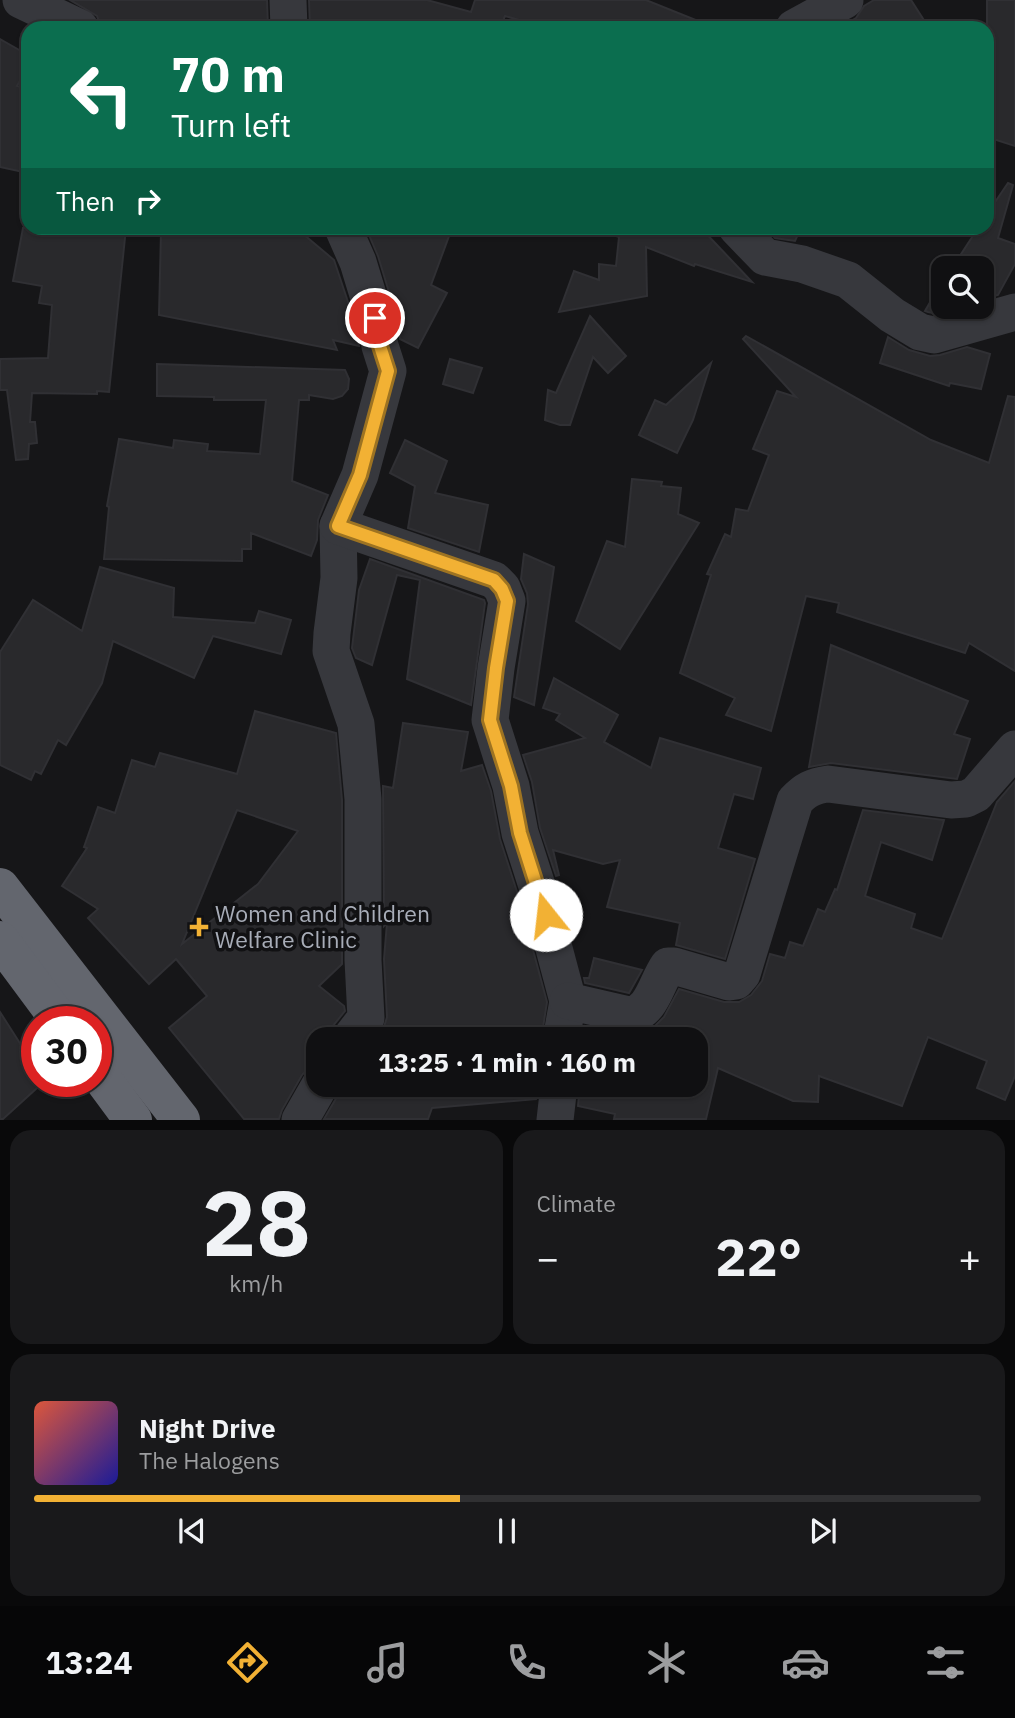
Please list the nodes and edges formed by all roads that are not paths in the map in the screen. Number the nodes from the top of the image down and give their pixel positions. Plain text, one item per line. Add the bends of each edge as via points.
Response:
1 (21, 0) edge
2 (288, 0) edge
3 (65, 21) edge
4 (289, 21) edge
5 (347, 235) edge
6 (744, 235) edge
7 (1015, 312) edge
8 (338, 526) junction
9 (1015, 749) edge
10 (0, 887) edge
11 (0, 940) edge
12 (568, 1001) junction
13 (49, 1006) edge
14 (359, 1027) edge
15 (563, 1027) edge
16 (112, 1092) edge
17 (313, 1097) edge
18 (558, 1097) edge
19 (132, 1119) edge
20 (180, 1119) edge
21 (300, 1119) edge
22 (555, 1119) edge

1 - 3 street
2 - 4 street
5 - 8 street via 388,371 360,475
6 - 7 street via 765,257 848,280 920,332 934,335
8 - 12 street via 494,580 502,589 507,601 490,720
8 - 14 street via 339,578 331,651 356,724 363,799 366,1018
9 - 12 street via 985,785 966,799 828,784 804,792 795,802 742,974 736,981 668,966 638,1014
10 - 20 highway
11 - 13 highway
12 - 15 street
16 - 19 highway
17 - 21 street
18 - 22 street

